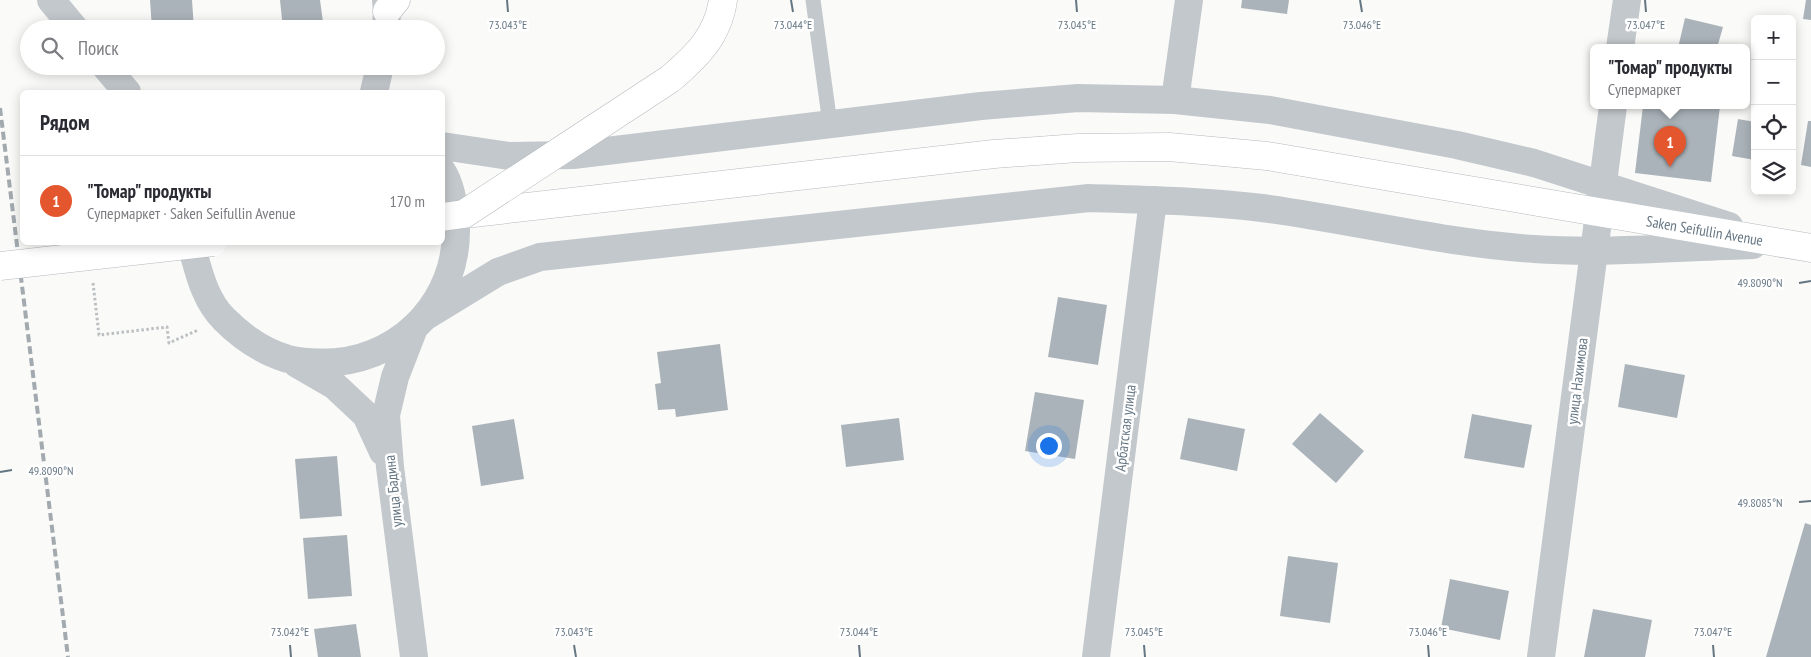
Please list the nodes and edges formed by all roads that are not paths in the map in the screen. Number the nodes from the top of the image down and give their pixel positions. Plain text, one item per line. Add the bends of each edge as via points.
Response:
1 (51, 0) edge
2 (723, 0) edge
3 (813, 0) edge
4 (1189, 0) edge
5 (1627, 0) edge
6 (68, 20) edge
7 (1621, 44) edge
8 (113, 75) edge
9 (378, 75) edge
10 (125, 90) edge
11 (374, 90) edge
12 (1175, 100) junction
13 (1613, 109) edge
14 (830, 124) junction
15 (445, 146) edge
16 (445, 180) edge
17 (1603, 185) junction
18 (1153, 200) junction
19 (1599, 212) junction
20 (453, 216) edge
21 (186, 245) edge
22 (192, 245) edge
23 (1798, 246) edge
24 (1594, 250) junction
25 (0, 266) edge
26 (420, 322) junction
27 (288, 359) junction
28 (390, 467) junction
29 (414, 657) edge
30 (1096, 657) edge
31 (1541, 657) edge

1 - 6 street
2 - 20 main road, bridge via 721,15 708,40 694,59 670,79
3 - 14 lane
4 - 12 street
5 - 7 street
8 - 10 street
9 - 11 street
12 - 14 street via 1078,98
12 - 17 street via 1270,110 1457,145 1534,163
13 - 17 street, улица Нахимова
14 - 15 street via 573,155 509,156
16 - 26 street via 455,210 456,248 446,284
17 - 19 street, улица Нахимова
17 - 23 street
18 - 24 street via 1261,208 1467,243 1535,250
18 - 26 street via 1089,198 540,257 498,272
18 - 30 street, Арбатская улица
19 - 20 main road, Saken Seifullin Avenue via 1267,156 1169,147 1078,148 994,154
19 - 23 main road, Saken Seifullin Avenue
19 - 24 street, улица Нахимова
21 - 25 main road, bridge
22 - 27 street via 202,285 223,318 253,343
23 - 24 street
24 - 31 street, улица Нахимова
26 - 27 street via 387,348 355,360 322,363
26 - 28 street, улица Бадина via 395,377 386,415
27 - 28 street via 335,386 366,416
28 - 29 street, улица Бадина

